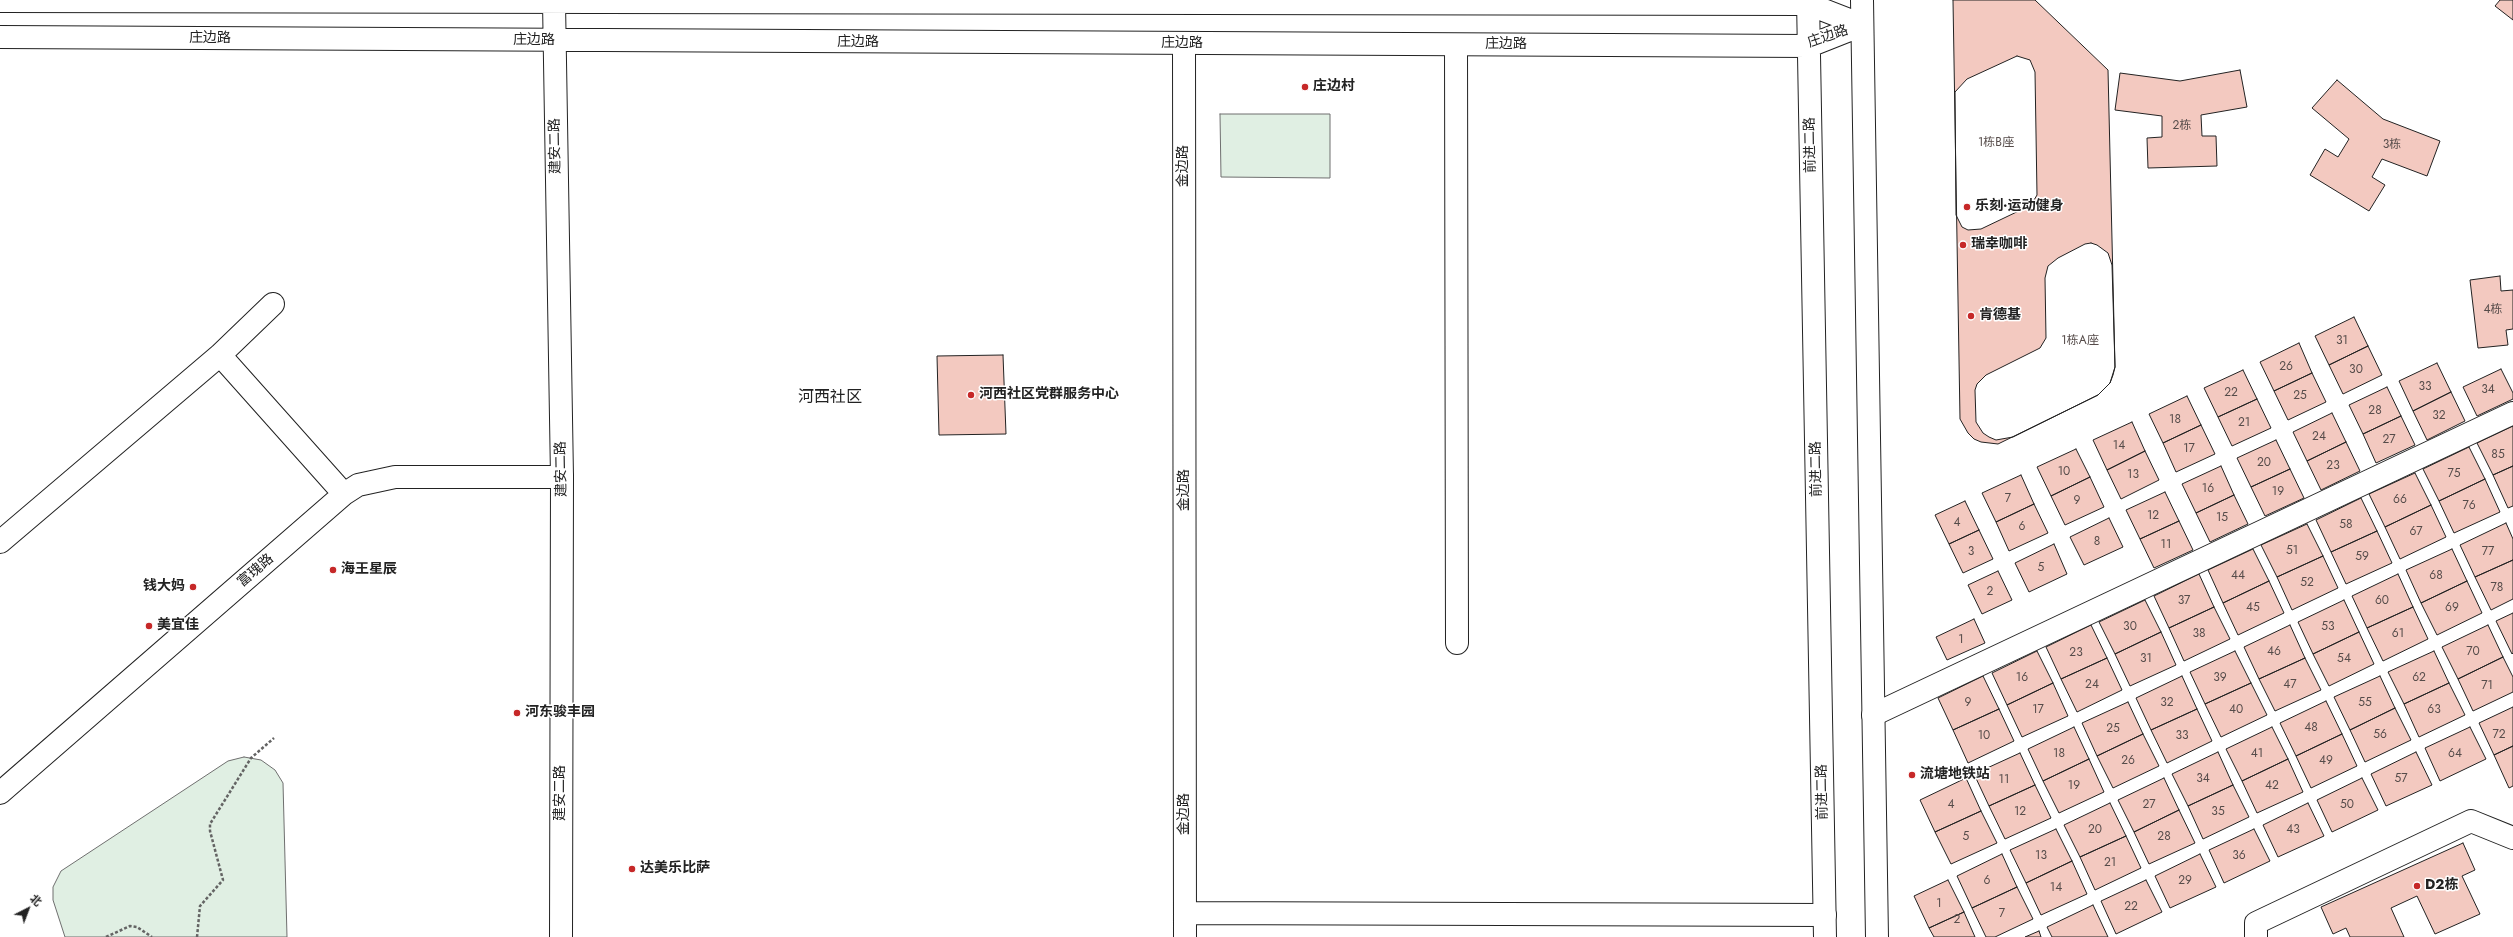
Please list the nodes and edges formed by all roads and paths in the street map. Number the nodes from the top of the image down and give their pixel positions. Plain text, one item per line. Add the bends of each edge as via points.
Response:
1 (1862, 0) edge
2 (0, 1) edge
3 (554, 2) junction
4 (1808, 2) edge
5 (1862, 25) junction
6 (0, 37) edge
7 (554, 41) junction
8 (1184, 44) junction
9 (1456, 45) junction
10 (1809, 46) junction
11 (273, 304) dead end
12 (220, 355) junction
13 (2513, 413) edge
14 (562, 477) junction
15 (344, 494) junction
16 (0, 542) edge
17 (1457, 643) dead end
18 (1873, 715) junction
19 (274, 738) dead end
20 (0, 793) edge
21 (2513, 838) edge
22 (1185, 913) junction
23 (1825, 915) junction
24 (106, 937) edge
25 (152, 937) edge
26 (197, 937) edge
27 (561, 937) edge
28 (1185, 937) edge
29 (1825, 937) edge
30 (1877, 937) edge
31 (2256, 937) edge

1 - 5 main road
2 - 3 main road, 庄边路
3 - 4 main road, 庄边路
3 - 7 main road, 建安二路
4 - 5 main road, 庄边路
4 - 10 main road, 前进二路
5 - 10 main road, 庄边路
5 - 18 main road
6 - 7 main road, 庄边路
7 - 8 main road, 庄边路
7 - 14 main road, 建安二路
8 - 9 main road, 庄边路
8 - 22 main road, 金边路
9 - 10 main road, 庄边路
9 - 17 main road
10 - 23 main road, 前进二路
11 - 12 main road
12 - 15 main road
12 - 16 main road
13 - 18 main road
14 - 15 main road, 富瑰路 via 395,477 358,485
14 - 27 main road, 建安二路
15 - 20 main road, 富瑰路
18 - 30 main road
19 - 26 path via 251,758 210,824 223,880 200,906
21 - 31 main road via 2471,821 2256,923
22 - 23 main road
22 - 28 main road, 金边路
23 - 29 main road, 前进二路
24 - 25 path via 130,926 137,927

